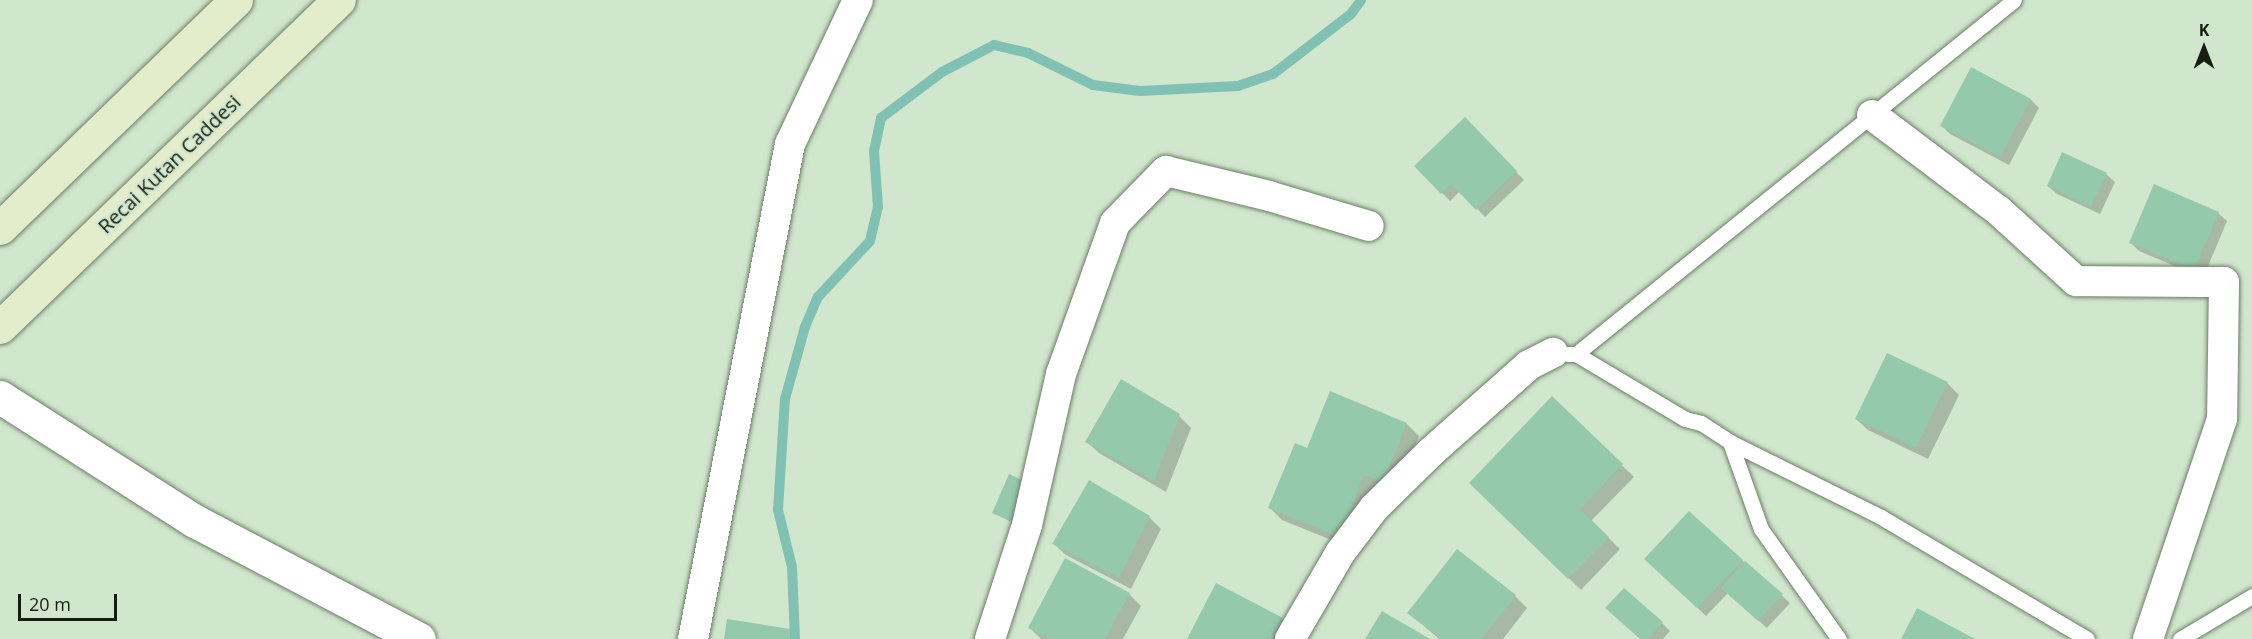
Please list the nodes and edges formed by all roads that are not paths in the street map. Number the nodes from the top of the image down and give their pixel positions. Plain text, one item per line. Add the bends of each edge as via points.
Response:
1 (236, 0) edge
2 (339, 0) edge
3 (858, 0) edge
4 (2014, 0) edge
5 (1872, 115) junction
6 (1369, 226) dead end
7 (0, 228) edge
8 (0, 327) edge
9 (1564, 354) junction
10 (0, 397) edge
11 (1730, 442) junction
12 (2252, 596) edge
13 (419, 639) edge
14 (693, 639) edge
15 (990, 639) edge
16 (1290, 639) edge
17 (1839, 639) edge
18 (2087, 639) edge
19 (2148, 639) edge
20 (2180, 639) edge

1 - 7 main road
2 - 8 main road, Recai Kutan Caddesi
3 - 14 street via 790,144
4 - 5 lane
5 - 9 lane
5 - 19 street via 1999,211 2076,281 2224,282 2222,419
6 - 15 street via 1166,171 1115,223 1061,374 1027,525
9 - 11 lane via 1685,419 1701,423
9 - 16 street via 1529,365 1374,508 1340,553
10 - 13 street via 195,521
11 - 17 lane via 1761,529
11 - 18 lane via 1881,517
12 - 20 lane

